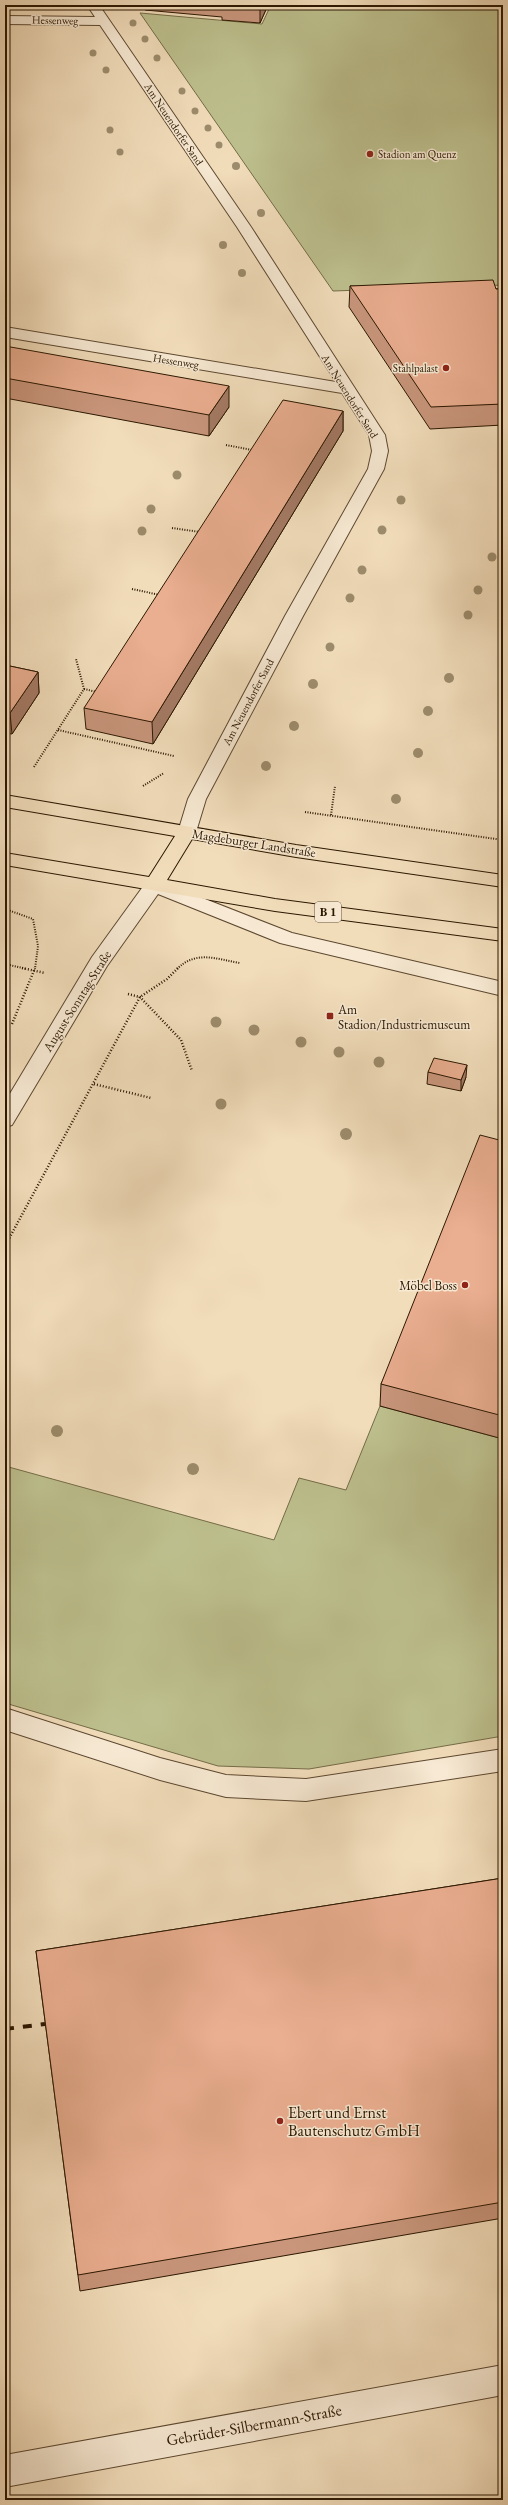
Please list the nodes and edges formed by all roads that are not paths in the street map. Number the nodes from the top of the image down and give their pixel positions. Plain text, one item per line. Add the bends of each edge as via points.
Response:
1 (93, 5) edge
2 (5, 20) edge
3 (104, 21) junction
4 (5, 332) edge
5 (347, 389) junction
6 (5, 801) edge
7 (187, 832) junction
8 (5, 859) edge
9 (503, 881) edge
10 (154, 885) junction
11 (503, 935) edge
12 (503, 990) edge
13 (5, 1120) edge
14 (5, 1719) edge
15 (503, 1760) edge
16 (503, 2380) edge
17 (5, 2471) edge

1 - 3 street, Am Neuendorfer Sand
2 - 3 street, Hessenweg
3 - 5 street, Am Neuendorfer Sand via 244,227
4 - 5 street, Hessenweg
5 - 7 street, Am Neuendorfer Sand via 377,435 380,451 376,469 197,799
6 - 7 main road, Magdeburger Landstraße
7 - 9 main road, Magdeburger Landstraße via 296,851
7 - 10 main road
8 - 10 main road, B 1
10 - 11 main road, B 1 via 275,905
10 - 12 street via 287,938
10 - 13 street, August-Sonntag-Straße via 99,962
14 - 15 street via 160,1769 226,1786 306,1790
16 - 17 street, Gebrüder-Silbermann-Straße

